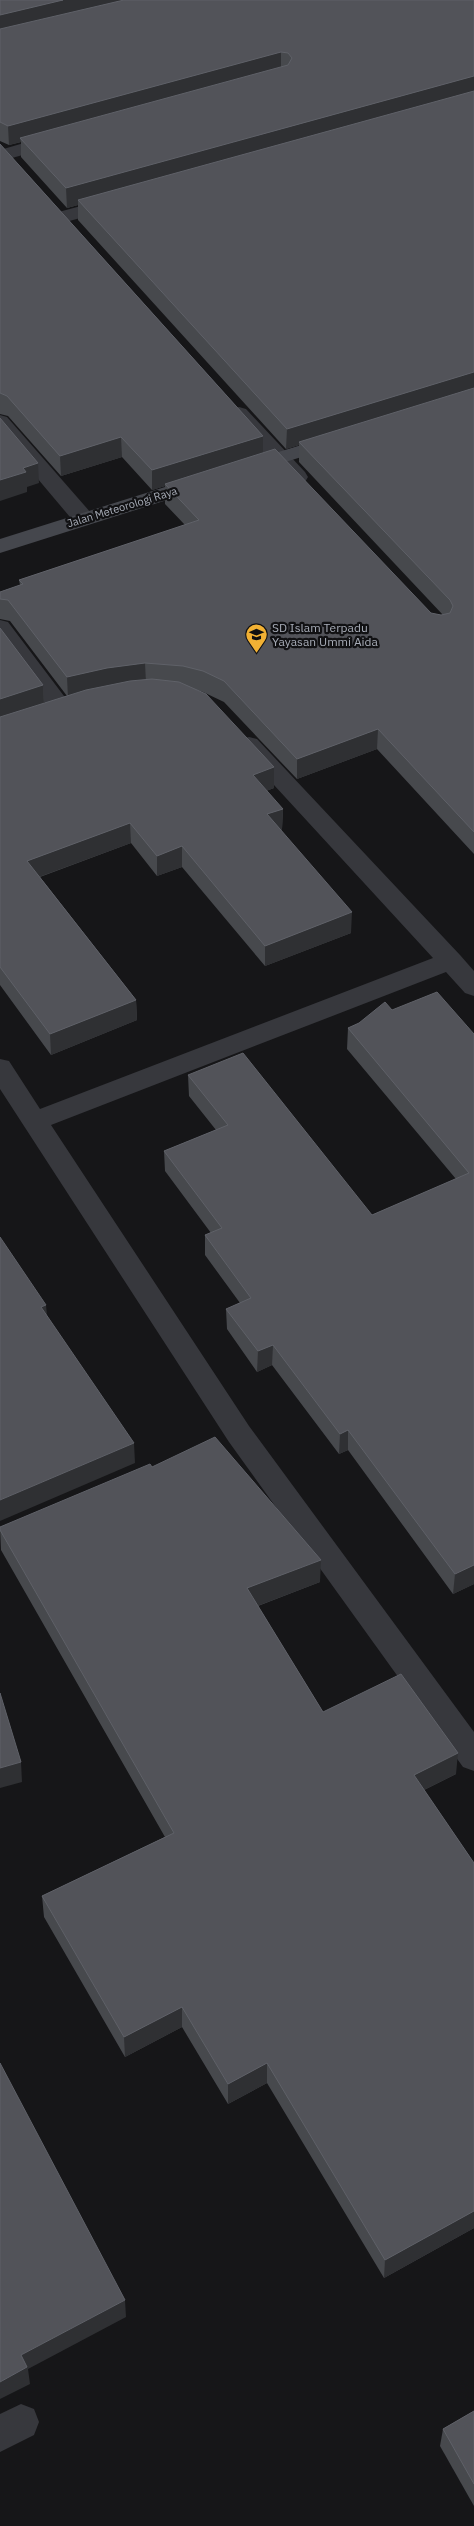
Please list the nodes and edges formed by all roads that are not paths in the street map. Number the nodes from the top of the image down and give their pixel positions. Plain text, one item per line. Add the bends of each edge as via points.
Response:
1 (72, 135) edge
2 (8, 157) edge
3 (129, 198) edge
4 (62, 217) edge
5 (227, 399) edge
6 (0, 421) edge
7 (354, 435) edge
8 (280, 458) junction
9 (314, 495) edge
10 (83, 518) junction
11 (0, 546) edge
12 (0, 627) edge
13 (109, 698) edge
14 (235, 730) edge
15 (451, 961) junction
16 (474, 988) edge
17 (0, 1068) edge
18 (36, 1121) junction
19 (239, 1434) junction
20 (211, 1446) edge
21 (474, 1757) edge

1 - 2 street
3 - 4 street
5 - 8 street
6 - 10 street
7 - 8 main road, Jalan Meteorologi Raya
8 - 9 street
8 - 10 main road, Jalan Meteorologi Raya
10 - 11 main road, Jalan Meteorologi Raya
12 - 13 street via 53,712
14 - 15 street
15 - 16 street
15 - 18 street
17 - 18 street
18 - 19 street
19 - 20 street
19 - 21 street

